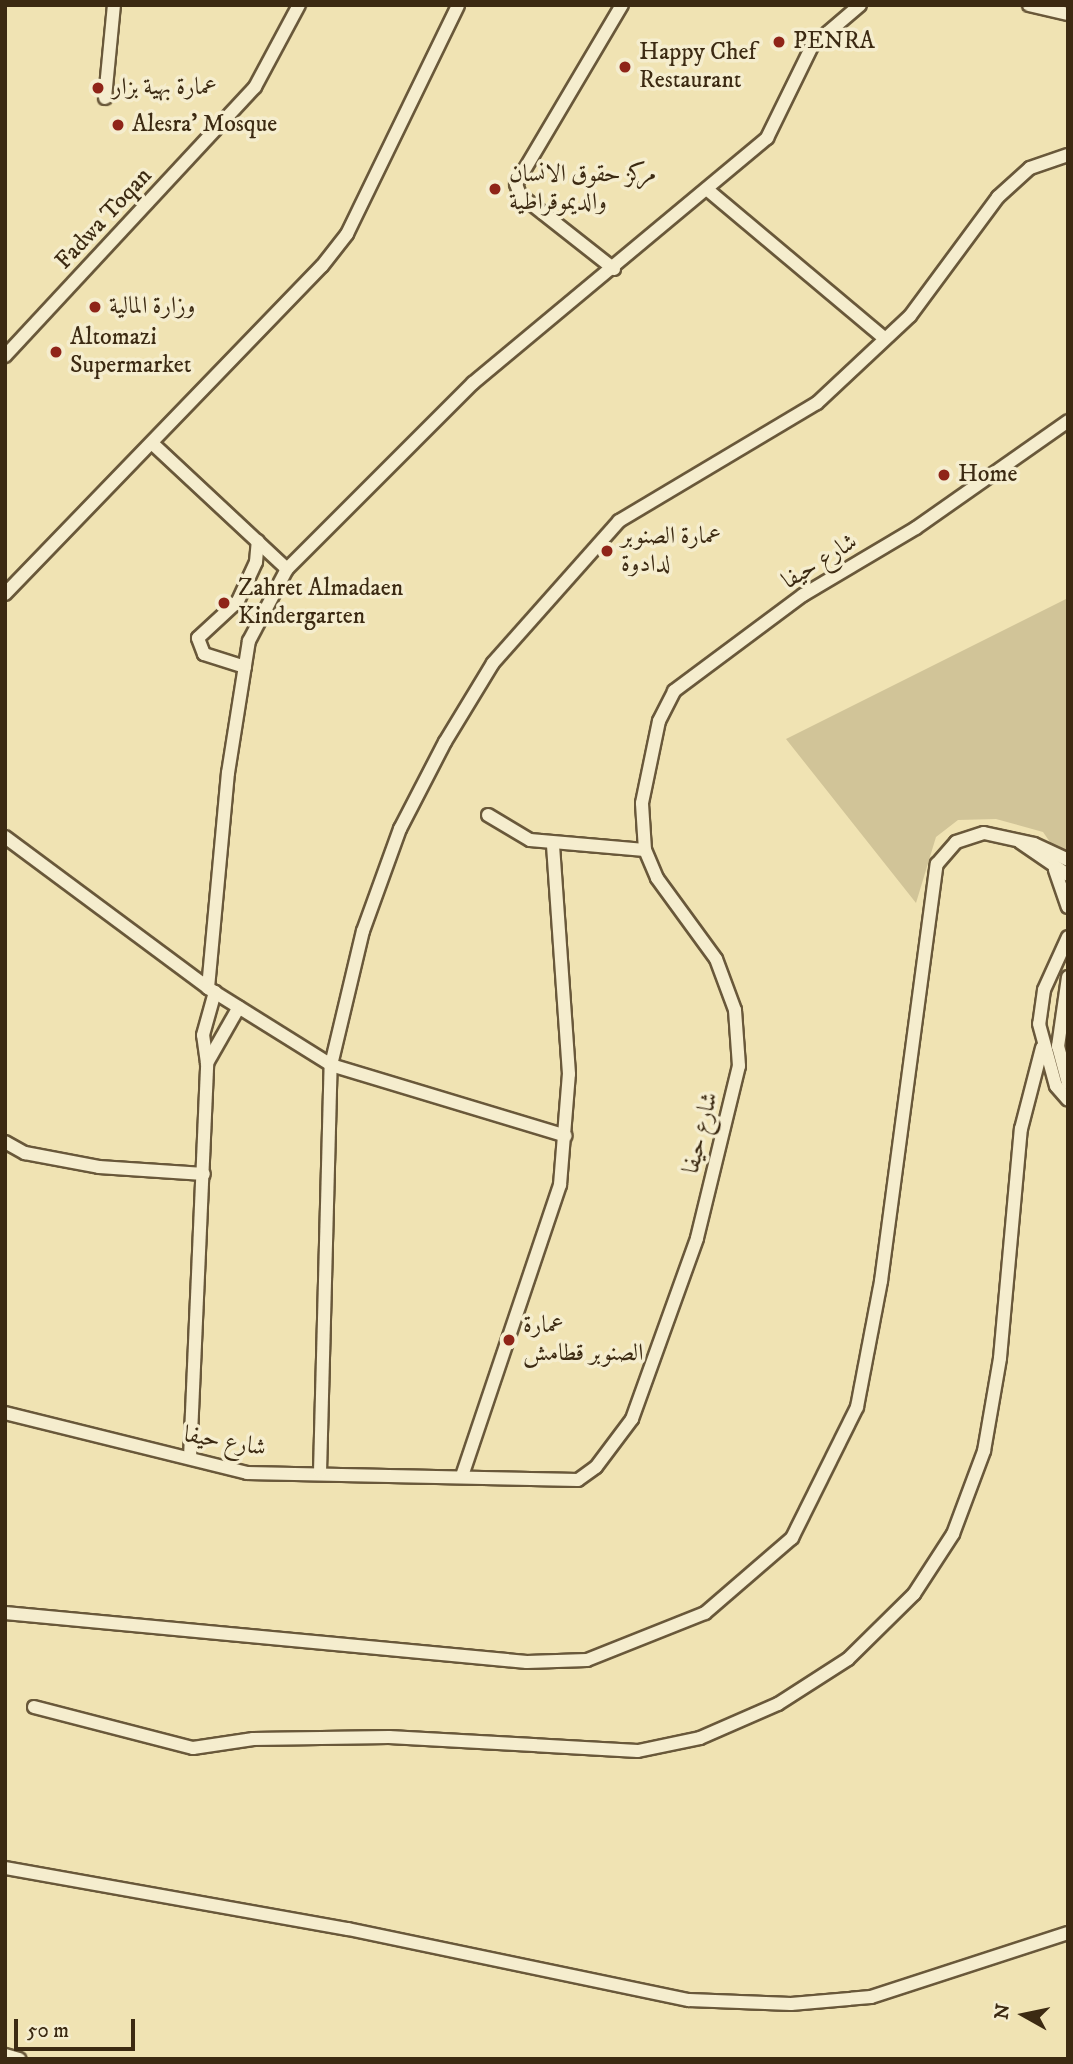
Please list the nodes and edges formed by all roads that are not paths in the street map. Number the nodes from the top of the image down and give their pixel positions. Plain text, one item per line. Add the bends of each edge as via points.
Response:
1 (114, 5) edge
2 (299, 5) edge
3 (622, 5) edge
4 (860, 5) edge
5 (1029, 5) edge
6 (456, 6) edge
7 (1068, 13) edge
8 (106, 98) dead end
9 (1068, 155) edge
10 (709, 191) junction
11 (614, 269) junction
12 (884, 338) junction
13 (5, 356) edge
14 (1068, 421) edge
15 (154, 445) junction
16 (258, 541) junction
17 (287, 569) junction
18 (5, 594) edge
19 (245, 667) junction
20 (488, 815) dead end
21 (7, 840) edge
22 (553, 844) junction
23 (645, 850) junction
24 (1062, 860) edge
25 (1068, 876) edge
26 (1068, 907) edge
27 (1068, 937) edge
28 (1068, 977) edge
29 (212, 990) junction
30 (239, 1007) junction
31 (1042, 1048) junction
32 (208, 1063) junction
33 (331, 1065) junction
34 (1068, 1083) edge
35 (1068, 1100) edge
36 (566, 1136) junction
37 (5, 1142) edge
38 (204, 1174) junction
39 (5, 1413) edge
40 (190, 1458) junction
41 (320, 1472) junction
42 (462, 1476) junction
43 (5, 1613) edge
44 (34, 1707) dead end
45 (5, 1868) edge
46 (1068, 1933) edge
47 (5, 2054) edge
48 (19, 2059) edge

1 - 8 street
2 - 13 street, Fadwa Toqan via 255,87
3 - 11 street via 516,184 520,195
4 - 10 street via 812,46 767,138
5 - 7 street
6 - 15 street via 347,234
9 - 12 street via 1030,168 998,197 937,284
10 - 11 street
10 - 12 street
11 - 17 street via 473,383
12 - 33 street via 817,403 619,521 493,663 400,829 363,931
14 - 23 street, شارع حيفا via 915,528 803,595 674,691 659,721 642,803
15 - 16 street
15 - 18 street
16 - 17 street
16 - 19 street via 256,562 238,601 198,638 204,654
17 - 19 street via 249,641
19 - 29 street via 225,800
20 - 22 street via 530,841
21 - 29 street
22 - 23 street
22 - 36 street via 569,1074
23 - 42 street, شارع حيفا via 657,878 716,959 735,1010 739,1066 697,1238 632,1419 596,1467 578,1480
24 - 25 street
24 - 26 street
24 - 43 street via 1017,840 984,833 956,842 937,864 881,1281 857,1407 792,1538 705,1613 587,1660 527,1662
27 - 31 street via 1044,990
28 - 34 street via 1058,1045
29 - 30 street
29 - 32 street via 203,1035
30 - 32 street
30 - 33 street
31 - 35 street
31 - 44 street via 1021,1129 1000,1358 984,1451 953,1534 914,1594 848,1659 778,1704 700,1738 638,1751 389,1737 254,1739 193,1748
32 - 38 street
33 - 36 street
33 - 41 street
36 - 42 street via 560,1185
37 - 38 street via 25,1153 99,1167
38 - 40 street
39 - 40 street, شارع حيفا
40 - 41 street, شارع حيفا via 247,1473
41 - 42 street, شارع حيفا
45 - 46 street via 348,1929 690,2000 791,2004 871,1997
47 - 48 street

